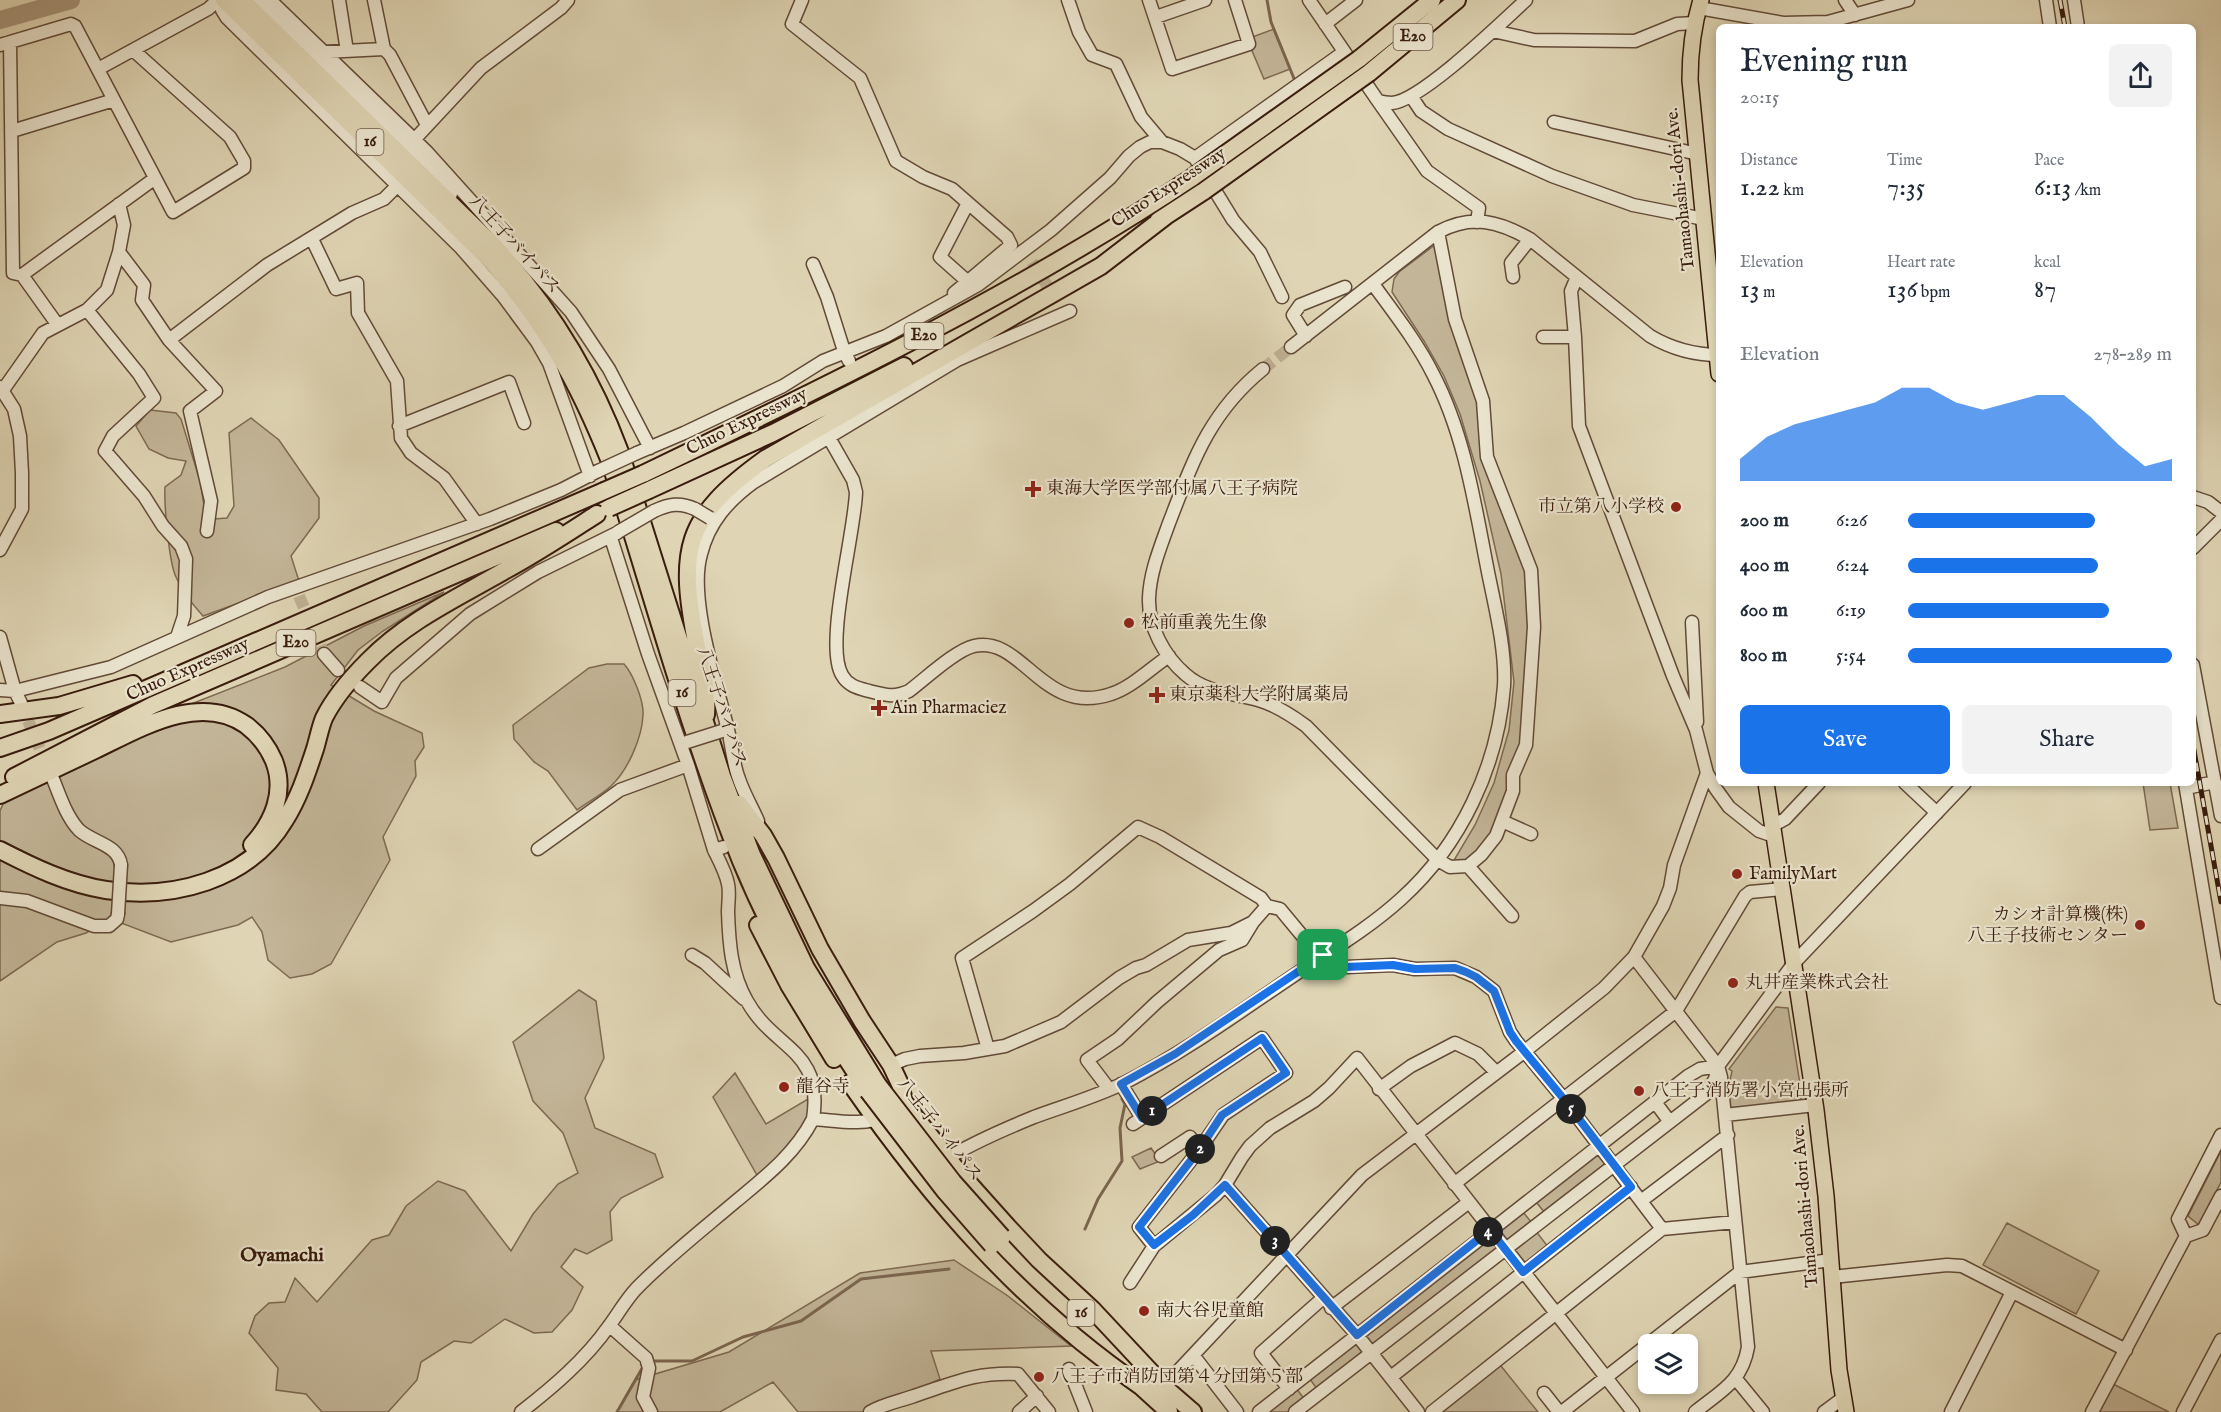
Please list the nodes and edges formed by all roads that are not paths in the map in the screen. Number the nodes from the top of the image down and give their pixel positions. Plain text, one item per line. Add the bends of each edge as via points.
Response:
1 (221, 0) edge
2 (242, 0) edge
3 (257, 0) edge
4 (270, 0) edge
5 (339, 0) edge
6 (374, 0) edge
7 (568, 0) edge
8 (802, 0) edge
9 (1068, 0) edge
10 (1149, 0) edge
11 (1205, 0) edge
12 (1235, 0) edge
13 (1309, 0) edge
14 (1356, 0) edge
15 (1432, 0) edge
16 (1457, 0) edge
17 (1526, 0) edge
18 (1845, 0) edge
19 (1908, 0) edge
20 (2046, 0) edge
21 (2074, 0) edge
22 (1880, 4) edge
23 (1698, 10) edge
24 (1855, 15) junction
25 (1156, 16) junction
26 (1325, 24) junction
27 (2050, 24) edge
28 (2078, 24) edge
29 (1493, 31) junction
30 (5, 43) edge
31 (384, 49) junction
32 (133, 50) junction
33 (348, 51) junction
34 (324, 52) junction
35 (1357, 61) junction
36 (99, 69) junction
37 (1411, 96) junction
38 (114, 100) junction
39 (1378, 101) junction
40 (1554, 122) dead end
41 (427, 124) junction
42 (12, 131) junction
43 (414, 140) junction
44 (1162, 142) junction
45 (1698, 154) junction
46 (423, 155) junction
47 (1195, 158) junction
48 (154, 179) junction
49 (397, 186) junction
50 (968, 203) junction
51 (119, 204) junction
52 (1166, 216) junction
53 (1704, 219) junction
54 (1477, 222) junction
55 (471, 223) junction
56 (1438, 232) junction
57 (312, 238) junction
58 (1530, 239) junction
59 (1024, 251) junction
60 (119, 252) junction
61 (1032, 262) tunnel mouth
62 (813, 264) dead end
63 (22, 275) junction
64 (1514, 277) dead end
65 (1577, 277) junction
66 (967, 281) junction
67 (1373, 284) junction
68 (538, 286) junction
69 (1345, 287) dead end
70 (508, 292) junction
71 (1282, 297) dead end
72 (940, 306) junction
73 (87, 310) junction
74 (1064, 310) dead end
75 (57, 324) junction
76 (1306, 336) junction
77 (1716, 336) edge
78 (1575, 337) junction
79 (1543, 338) dead end
80 (169, 340) junction
81 (1291, 347) tunnel mouth
82 (1716, 355) edge
83 (846, 356) junction
84 (1263, 369) tunnel mouth
85 (1, 389) edge
86 (524, 423) dead end
87 (399, 426) junction
88 (828, 436) junction
89 (650, 448) junction
90 (594, 473) junction
91 (646, 482) junction
92 (2196, 497) edge
93 (604, 504) junction
94 (2221, 512) edge
95 (712, 519) junction
96 (2221, 520) edge
97 (477, 524) junction
98 (207, 531) dead end
99 (614, 535) junction
100 (2196, 545) edge
101 (0, 550) edge
102 (365, 594) junction
103 (1692, 622) dead end
104 (0, 637) edge
105 (177, 637) junction
106 (324, 654) tunnel mouth
107 (1169, 656) junction
108 (338, 670) dead end
109 (2196, 680) edge
110 (360, 687) dead end
111 (0, 690) edge
112 (15, 691) junction
113 (21, 703) tunnel mouth
114 (0, 714) edge
115 (705, 724) junction
116 (725, 730) junction
117 (1696, 730) junction
118 (684, 742) junction
119 (2209, 746) junction
120 (0, 750) edge
121 (2221, 751) edge
122 (688, 765) junction
123 (1707, 773) junction
124 (53, 779) tunnel mouth
125 (2215, 782) junction
126 (718, 783) junction
127 (2196, 784) edge
128 (0, 785) edge
129 (1766, 786) edge
130 (1817, 786) edge
131 (1908, 786) edge
132 (1962, 786) edge
133 (2186, 786) edge
134 (0, 795) edge
135 (1937, 813) junction
136 (2221, 816) edge
137 (1502, 821) junction
138 (1773, 831) junction
139 (1531, 834) dead end
140 (763, 835) junction
141 (0, 839) edge
142 (719, 848) junction
143 (538, 849) dead end
144 (0, 850) edge
145 (1438, 860) junction
146 (1468, 866) junction
147 (1783, 889) junction
148 (0, 898) edge
149 (1267, 906) junction
150 (1512, 916) dead end
151 (1253, 922) junction
152 (788, 932) junction
153 (692, 955) dead end
154 (1323, 955) junction
155 (1634, 957) junction
156 (1794, 963) junction
157 (2221, 998) edge
158 (746, 1001) junction
159 (1676, 1011) junction
160 (988, 1049) junction
161 (1525, 1051) junction
162 (891, 1065) junction
163 (1718, 1066) junction
164 (1496, 1072) junction
165 (1115, 1086) junction
166 (873, 1088) junction
167 (1379, 1089) junction
168 (1563, 1098) junction
169 (904, 1101) junction
170 (1655, 1102) junction
171 (1815, 1105) junction
172 (1725, 1115) junction
173 (813, 1119) junction
174 (876, 1121) junction
175 (1670, 1122) junction
176 (1415, 1135) junction
177 (1728, 1135) junction
178 (2221, 1135) edge
179 (1598, 1146) junction
180 (1199, 1150) junction
181 (1161, 1156) dead end
182 (948, 1158) junction
183 (1614, 1165) junction
184 (918, 1176) junction
185 (1454, 1184) junction
186 (1225, 1185) junction
187 (1631, 1187) junction
188 (2221, 1196) edge
189 (1641, 1200) junction
190 (1468, 1202) junction
191 (1735, 1222) junction
192 (1662, 1228) junction
193 (1490, 1230) junction
194 (2186, 1236) junction
195 (997, 1241) junction
196 (1154, 1245) junction
197 (1505, 1250) junction
198 (1287, 1255) junction
199 (1831, 1260) junction
200 (1523, 1272) junction
201 (1740, 1272) junction
202 (1832, 1277) junction
203 (1130, 1283) dead end
204 (2012, 1292) junction
205 (1323, 1298) junction
206 (1331, 1308) junction
207 (1556, 1314) junction
208 (610, 1326) junction
209 (1357, 1335) junction
210 (2221, 1340) edge
211 (2126, 1350) junction
212 (1371, 1352) junction
213 (1193, 1355) junction
214 (1069, 1369) dead end
215 (1391, 1377) junction
216 (1606, 1377) junction
217 (1736, 1379) junction
218 (1164, 1386) junction
219 (1143, 1388) junction
220 (1288, 1389) junction
221 (1544, 1394) dead end
222 (1037, 1396) junction
223 (1844, 1405) edge
224 (894, 1407) edge
225 (521, 1412) edge
226 (651, 1412) edge
227 (870, 1412) edge
228 (1019, 1412) edge
229 (1049, 1412) edge
230 (1086, 1412) edge
231 (1169, 1412) edge
232 (1193, 1412) edge
233 (1237, 1412) edge
234 (1259, 1412) edge
235 (1295, 1412) edge
236 (1418, 1412) edge
237 (1432, 1412) edge
238 (1561, 1412) edge
239 (1633, 1412) edge
240 (1695, 1412) edge
241 (1763, 1412) edge
242 (1824, 1412) edge
243 (1952, 1412) edge
244 (2092, 1412) edge
245 (2183, 1412) edge

1 - 32 street
1 - 49 street via 227,18
1 - 70 highway, 八王子バイパス / 16 via 452,222
2 - 55 highway, 八王子バイパス / 16
3 - 46 street
4 - 34 street
5 - 33 street
6 - 31 street
7 - 41 street via 481,68
8 - 50 street via 792,24 860,78 896,160 952,189
9 - 44 street via 1078,32 1092,55 1116,64 1141,117
10 - 25 street
11 - 25 street
12 - 25 street via 1249,44 1172,69
13 - 26 street
14 - 26 street
15 - 35 highway, Chuo Expressway / E20
16 - 35 highway, Chuo Expressway / E20
17 - 29 street
18 - 24 street
19 - 22 street
20 - 27 street
21 - 28 street
22 - 24 street
23 - 24 street via 1783,23 1828,22
23 - 29 street via 1677,24 1635,41 1534,40
23 - 45 main road, Tamaohashi-dori Ave. via 1690,80
26 - 35 street
29 - 37 street
30 - 36 street via 71,24
30 - 42 street
31 - 33 street
31 - 41 street
32 - 36 street
32 - 48 street via 230,137 244,161 244,168 173,212
33 - 34 street
34 - 43 street
35 - 39 street
35 - 47 street
35 - 52 highway, Chuo Expressway / E20, bridge via 1203,192
35 - 91 highway, Chuo Expressway / E20, bridge via 1193,177 1087,244
36 - 38 street
37 - 39 street via 1393,103
37 - 53 street via 1421,111 1448,129 1552,176 1633,205
38 - 42 street
38 - 48 street
39 - 54 street via 1427,171 1479,208
40 - 45 street
41 - 43 street
42 - 63 street via 13,273
43 - 46 street
44 - 47 street
44 - 59 street via 1140,147 1110,178
45 - 53 main road, Tamaohashi-dori Ave.
46 - 55 street
46 - 68 street
47 - 71 street via 1233,220 1260,252
48 - 51 street
49 - 57 street via 384,199
49 - 70 street
50 - 66 street via 940,257
50 - 66 street via 1011,245
51 - 60 street via 124,225
51 - 63 street
52 - 91 highway, Chuo Expressway / E20 via 883,378 773,433
52 - 115 highway via 1101,266 765,459 720,495 699,523 688,559 689,601 708,695
53 - 77 main road, Tamaohashi-dori Ave.
54 - 56 street via 1462,222
54 - 58 street via 1495,222
55 - 68 highway, 八王子バイパス / 16
56 - 67 street
56 - 137 street via 1455,319 1483,401 1487,457 1531,570 1534,627 1526,745 1513,775 1513,791
57 - 80 street via 267,265
57 - 87 street via 336,289 357,283 358,313 397,381
58 - 64 street via 1511,263
58 - 65 street
59 - 61 street
59 - 72 street via 978,285
60 - 73 street via 106,290
60 - 80 street via 144,285 142,300
62 - 83 street
63 - 75 street
65 - 78 street via 1571,291
65 - 82 street via 1670,348
66 - 72 street
67 - 76 street
67 - 145 street via 1434,375 1455,426 1471,486 1500,637 1504,684 1497,733 1484,779 1461,827
68 - 89 street via 571,312 609,369
68 - 115 highway, 八王子バイパス / 16 via 611,427
69 - 76 street via 1300,306 1293,315
70 - 90 street via 549,363
70 - 126 highway, 八王子バイパス / 16 via 562,357 602,441
72 - 83 street
73 - 75 street
73 - 105 street via 154,398 112,436 105,451 181,546 186,559 184,616
74 - 88 street via 957,360
75 - 85 street via 43,333
76 - 81 street
78 - 79 street
78 - 117 street via 1579,426
80 - 98 street via 216,391 190,411 211,501
83 - 89 street via 823,361 783,386
84 - 107 street via 1232,398 1208,431 1155,561 1150,581 1150,614
85 - 101 street via 14,409 20,436 22,509
86 - 87 street via 509,382
87 - 97 street via 401,438 411,453 444,478
88 - 95 street via 746,487
88 - 107 street via 854,480 856,492 836,643 842,676 854,687 900,695 963,650 984,645 1006,652 1047,686 1091,698 1124,688
89 - 90 street, bridge
90 - 97 street
91 - 93 highway, Chuo Expressway, bridge
92 - 94 street
93 - 102 highway, Chuo Expressway / E20
93 - 128 highway, Chuo Expressway / E20 via 153,705
93 - 144 highway via 548,547 412,624 384,645 340,693 324,718 308,769 285,820 263,849 236,869 193,886 163,891 105,890 47,873
95 - 99 street, bridge via 680,503 667,505
95 - 116 street via 700,556 698,584
96 - 100 street
97 - 105 street
99 - 110 street via 538,572 470,614 396,678 382,702
99 - 118 street via 648,654
102 - 114 highway via 102,694 59,706
102 - 120 highway, Chuo Expressway / E20
103 - 117 street
104 - 112 street
105 - 112 street via 111,667
106 - 108 street
107 - 145 street via 1186,675 1207,688 1266,703 1306,726
109 - 119 street
111 - 112 street
112 - 113 street
115 - 126 highway, 八王子バイパス / 16
116 - 118 street, bridge
116 - 140 street via 739,779
117 - 123 street
118 - 122 street
119 - 121 street
119 - 125 street
122 - 142 street
122 - 143 street via 620,790
123 - 138 street via 1729,807 1759,831
123 - 155 street via 1666,897
124 - 148 street, bridge via 78,828 119,857 117,919 109,926 94,926 35,903
125 - 127 street
125 - 136 street
126 - 140 highway
126 - 142 highway, 16
126 - 152 highway, 八王子バイパス / 16
126 - 166 highway, 八王子バイパス / 16 via 742,863 776,936 812,1002
129 - 138 main road, Tamaohashi-dori Ave.
130 - 138 street
131 - 135 street
132 - 135 street
133 - 157 street
134 - 141 highway via 144,726 198,712 229,716 252,730 269,750 279,788 270,820 251,846 223,866 176,881 128,884 99,879 30,856
135 - 156 street
137 - 139 street
137 - 146 street via 1496,836
138 - 147 main road, Tamaohashi-dori Ave.
140 - 152 highway via 764,853
140 - 162 highway via 820,949
142 - 158 street via 729,885 729,944
142 - 174 highway, 16 via 789,985
145 - 146 street via 1450,867
145 - 154 street via 1402,898
146 - 150 street
147 - 156 main road, Tamaohashi-dori Ave.
147 - 159 street via 1744,896
149 - 151 street
149 - 154 street via 1280,909 1314,950
149 - 160 street via 1261,898 1138,826 1052,898 962,958
151 - 160 street via 1231,933 1188,940 1119,978 1061,1022 1005,1046
151 - 165 street via 1242,940 1219,950 1118,1039 1087,1060
152 - 166 highway, 八王子バイパス / 16
153 - 158 street
154 - 161 street via 1346,967 1455,968 1476,977 1494,991 1510,1032
154 - 165 street via 1175,1054
155 - 159 street
155 - 161 street via 1604,988
156 - 163 street
156 - 171 main road, Tamaohashi-dori Ave.
158 - 173 street via 802,1059 815,1089
159 - 163 street
159 - 168 street
160 - 162 street via 920,1056
161 - 164 street
161 - 168 street
162 - 169 highway
163 - 170 street via 1700,1069
163 - 172 street
163 - 175 street via 1706,1094
164 - 167 street via 1478,1054 1455,1043 1411,1066
164 - 176 street
165 - 180 street via 1138,1121 1262,1038 1286,1073 1222,1115
165 - 182 street via 1000,1132
166 - 195 highway, 八王子バイパス / 16, bridge via 947,1174
167 - 176 street
167 - 186 street via 1357,1058 1314,1101 1270,1128 1250,1146
168 - 179 street
168 - 185 street
169 - 174 street
169 - 182 highway
170 - 175 street
170 - 179 street
171 - 172 street
171 - 199 main road, Tamaohashi-dori Ave.
172 - 177 street
173 - 174 street
173 - 208 street via 777,1167 637,1289
174 - 184 highway, 16
175 - 183 street
176 - 185 street
176 - 198 street via 1362,1175
177 - 189 street
177 - 191 street
178 - 194 street via 2178,1219
179 - 183 street
179 - 193 street
180 - 181 street via 1190,1137
180 - 196 street via 1139,1227
182 - 184 street
182 - 218 highway via 1038,1260 1092,1309
183 - 187 street
183 - 197 street
184 - 219 highway, 16 via 989,1258 1034,1302
185 - 190 street
186 - 196 street
186 - 198 street
187 - 189 street
187 - 200 street
188 - 194 street via 2203,1230
189 - 192 street
190 - 193 street
190 - 206 street
191 - 192 street
191 - 201 street
192 - 207 street
193 - 197 street
193 - 209 street
194 - 211 street
195 - 218 highway, 八王子バイパス / 16
195 - 219 highway, 八王子バイパス / 16 via 1038,1291
196 - 203 street
197 - 200 street
197 - 212 street
198 - 205 street
198 - 213 street
199 - 201 street
199 - 202 main road, Tamaohashi-dori Ave.
200 - 207 street
200 - 215 street
201 - 216 street
201 - 217 street via 1748,1347 1746,1362
202 - 204 street via 1962,1266
202 - 223 main road, Tamaohashi-dori Ave.
204 - 211 street
204 - 243 street
205 - 206 street
205 - 220 street via 1261,1353
206 - 209 street
207 - 216 street
207 - 237 street
208 - 225 street via 576,1365
208 - 226 street via 647,1363 643,1397
209 - 212 street
209 - 220 street
210 - 245 street
211 - 244 street
212 - 215 street
212 - 235 street
213 - 218 street
213 - 233 street
214 - 230 street
215 - 236 street
216 - 238 street
216 - 239 street
217 - 240 street
217 - 241 street
218 - 232 highway, 八王子バイパス / 16
219 - 231 highway, 八王子バイパス / 16
220 - 234 street
221 - 238 street
222 - 224 street via 1018,1374 1002,1374 950,1382
222 - 228 street
222 - 229 street
223 - 242 street
224 - 227 street

